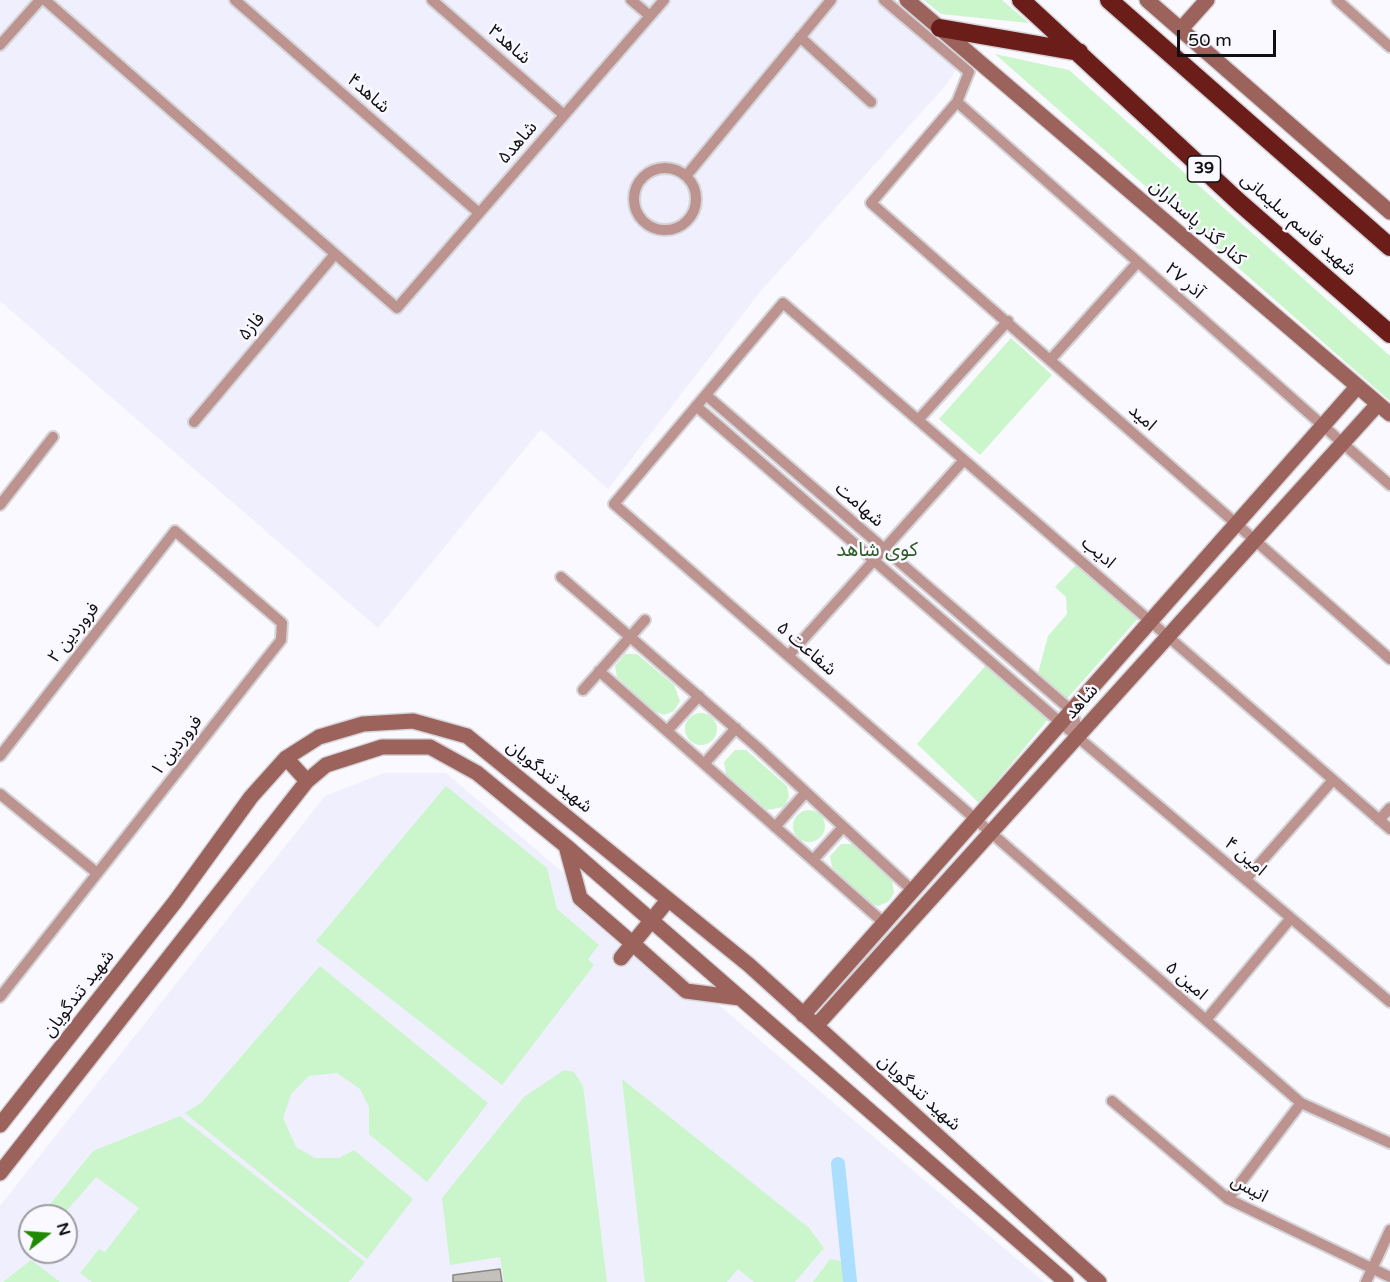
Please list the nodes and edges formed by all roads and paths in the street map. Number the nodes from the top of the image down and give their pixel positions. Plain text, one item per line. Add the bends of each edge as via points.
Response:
1 (40, 0) edge
2 (45, 0) edge
3 (235, 0) edge
4 (432, 0) edge
5 (631, 0) edge
6 (664, 0) edge
7 (831, 0) edge
8 (884, 0) edge
9 (907, 0) edge
10 (1021, 0) edge
11 (1109, 0) edge
12 (1147, 0) edge
13 (1208, 0) edge
14 (1337, 0) edge
15 (650, 16) junction
16 (940, 28) junction
17 (1181, 29) junction
18 (800, 37) junction
19 (0, 45) edge
20 (1390, 47) edge
21 (1079, 52) junction
22 (871, 102) dead end
23 (957, 102) junction
24 (564, 115) junction
25 (686, 176) junction
26 (1390, 212) edge
27 (479, 213) junction
28 (1390, 247) edge
29 (335, 254) junction
30 (1138, 262) junction
31 (1008, 321) junction
32 (1390, 334) edge
33 (1051, 359) junction
34 (1358, 387) junction
35 (706, 394) junction
36 (1378, 404) junction
37 (696, 406) junction
38 (1390, 414) edge
39 (918, 420) junction
40 (194, 422) dead end
41 (1323, 426) junction
42 (53, 437) dead end
43 (1343, 443) junction
44 (964, 460) junction
45 (1390, 485) edge
46 (0, 505) edge
47 (1236, 525) junction
48 (175, 531) joint
49 (1255, 539) junction
50 (884, 549) junction
51 (874, 561) junction
52 (561, 577) dead end
53 (645, 620) dead end
54 (1151, 621) junction
55 (630, 636) junction
56 (1167, 637) junction
57 (789, 655) junction
58 (1390, 659) edge
59 (599, 672) junction
60 (583, 690) dead end
61 (699, 696) junction
62 (1072, 711) junction
63 (1061, 723) junction
64 (736, 728) junction
65 (667, 731) junction
66 (1078, 735) junction
67 (490, 754) junction
68 (0, 756) edge
69 (286, 758) junction
70 (704, 764) junction
71 (477, 773) junction
72 (1333, 780) junction
73 (307, 781) junction
74 (806, 792) junction
75 (0, 794) edge
76 (1390, 808) edge
77 (977, 818) junction
78 (1379, 820) junction
79 (775, 826) junction
80 (843, 827) junction
81 (1390, 829) edge
82 (991, 831) junction
83 (566, 846) junction
84 (813, 860) junction
85 (98, 873) junction
86 (1246, 879) junction
87 (912, 891) junction
88 (668, 900) junction
89 (1291, 918) junction
90 (652, 921) junction
91 (884, 923) junction
92 (632, 943) junction
93 (621, 958) dead end
94 (0, 997) edge
95 (740, 998) junction
96 (1390, 1002) edge
97 (803, 1015) junction
98 (1206, 1020) junction
99 (816, 1026) junction
100 (1112, 1101) dead end
101 (1301, 1104) junction
102 (0, 1125) edge
103 (1390, 1143) edge
104 (0, 1173) edge
105 (1228, 1200) junction
106 (1390, 1230) edge
107 (1372, 1268) junction
108 (1390, 1276) edge
109 (1066, 1282) edge
110 (1099, 1282) edge
111 (1366, 1282) edge

1 - 19 street
2 - 29 street
3 - 27 street, شاهد۴
4 - 24 street, شاهد۳
5 - 15 street
6 - 15 street, شاهد۵
7 - 18 street
8 - 23 street via 969,72
9 - 16 main road, کنار گذر پاسداران
10 - 21 highway, شهید قاسم سلیمانی / 39
11 - 28 highway
12 - 17 main road
13 - 17 main road
14 - 20 street
15 - 24 street, شاهد۵
16 - 21 highway
16 - 34 main road, کنار گذر پاسداران
17 - 26 main road
18 - 22 street
18 - 25 street
21 - 32 highway, شهید قاسم سلیمانی / 39 via 1120,94
23 - 30 street, آذر ۲۷
23 - 31 street, امید via 872,203
24 - 27 street, شاهد۵
25 - 25 street via 666,168 649,172 637,185 634,202 640,219 655,229 672,230 688,221 696,205 694,188
27 - 29 street, شاهد۵ via 397,308
29 - 40 street, فاز۵
30 - 33 street
30 - 41 street, آذر ۲۷
31 - 33 street, امید
31 - 39 street
33 - 47 street, امید
34 - 36 main road, کنار گذر پاسداران
34 - 41 main road, شاهد
35 - 37 street
35 - 39 street, ادیب via 783,303
35 - 50 street, شهامت
36 - 38 main road, کنار گذر پاسداران
36 - 43 main road, شاهد
37 - 51 street, شهامت
37 - 57 street, شفاعت ۵ via 614,504
39 - 44 street, ادیب
41 - 43 street, آذر ۲۷
41 - 47 main road, شاهد
42 - 46 street
43 - 45 street, آذر ۲۷
43 - 49 main road, شاهد
44 - 50 street
44 - 54 street, ادیب
47 - 49 street, امید
47 - 54 main road, شاهد
48 - 68 street, فروردین ۲
48 - 85 street, فروردین ۱ via 282,623 281,640
49 - 56 main road, شاهد
49 - 58 street, امید
50 - 51 street
50 - 62 street, شهامت
51 - 57 street
51 - 63 street, شهامت
52 - 55 street
53 - 55 street
54 - 56 street, ادیب
54 - 62 main road, شاهد
55 - 59 street
55 - 61 street
56 - 66 main road, شاهد
56 - 72 street, ادیب
57 - 77 street, شفاعت ۵
59 - 60 street
59 - 65 street
61 - 64 street
61 - 65 street
62 - 63 main road, شاهد
62 - 66 street
63 - 66 street, امین ۴
63 - 77 main road, شاهد
64 - 70 street
64 - 74 street
65 - 70 street
66 - 82 main road, شاهد
66 - 86 street, امین ۴
67 - 69 main road, شهید تندگویان via 467,736 408,721 363,724 320,737
67 - 71 main road
67 - 88 main road, شهید تندگویان
69 - 73 main road
69 - 102 main road, شهید تندگویان via 251,797 175,902
70 - 79 street
71 - 73 main road via 430,747 382,747 326,765
71 - 83 main road
72 - 78 street, ادیب
72 - 86 street
73 - 104 main road
74 - 79 street
74 - 80 street
75 - 85 street
76 - 78 street
77 - 82 street, امین ۵
77 - 87 main road, شاهد
78 - 81 street, ادیب
79 - 84 street
80 - 84 street
80 - 87 street
82 - 98 street, امین ۵
82 - 99 main road, شاهد
83 - 90 main road
83 - 92 main road via 580,898
84 - 91 street
85 - 94 street, فروردین ۱
86 - 89 street, امین ۴
87 - 91 main road, شاهد
88 - 90 main road
88 - 97 main road, شهید تندگویان
89 - 96 street, امین ۴
89 - 98 street
90 - 92 main road
90 - 95 main road
91 - 97 main road, شاهد
92 - 93 main road
92 - 95 main road via 686,991
95 - 109 main road
97 - 99 main road, شهید تندگویان
98 - 101 street, امین ۵
99 - 110 main road, شهید تندگویان
100 - 105 street, انیس
101 - 103 street, امین ۵
101 - 105 street
105 - 107 street, انیس
106 - 107 street
107 - 108 street, انیس
107 - 111 street

